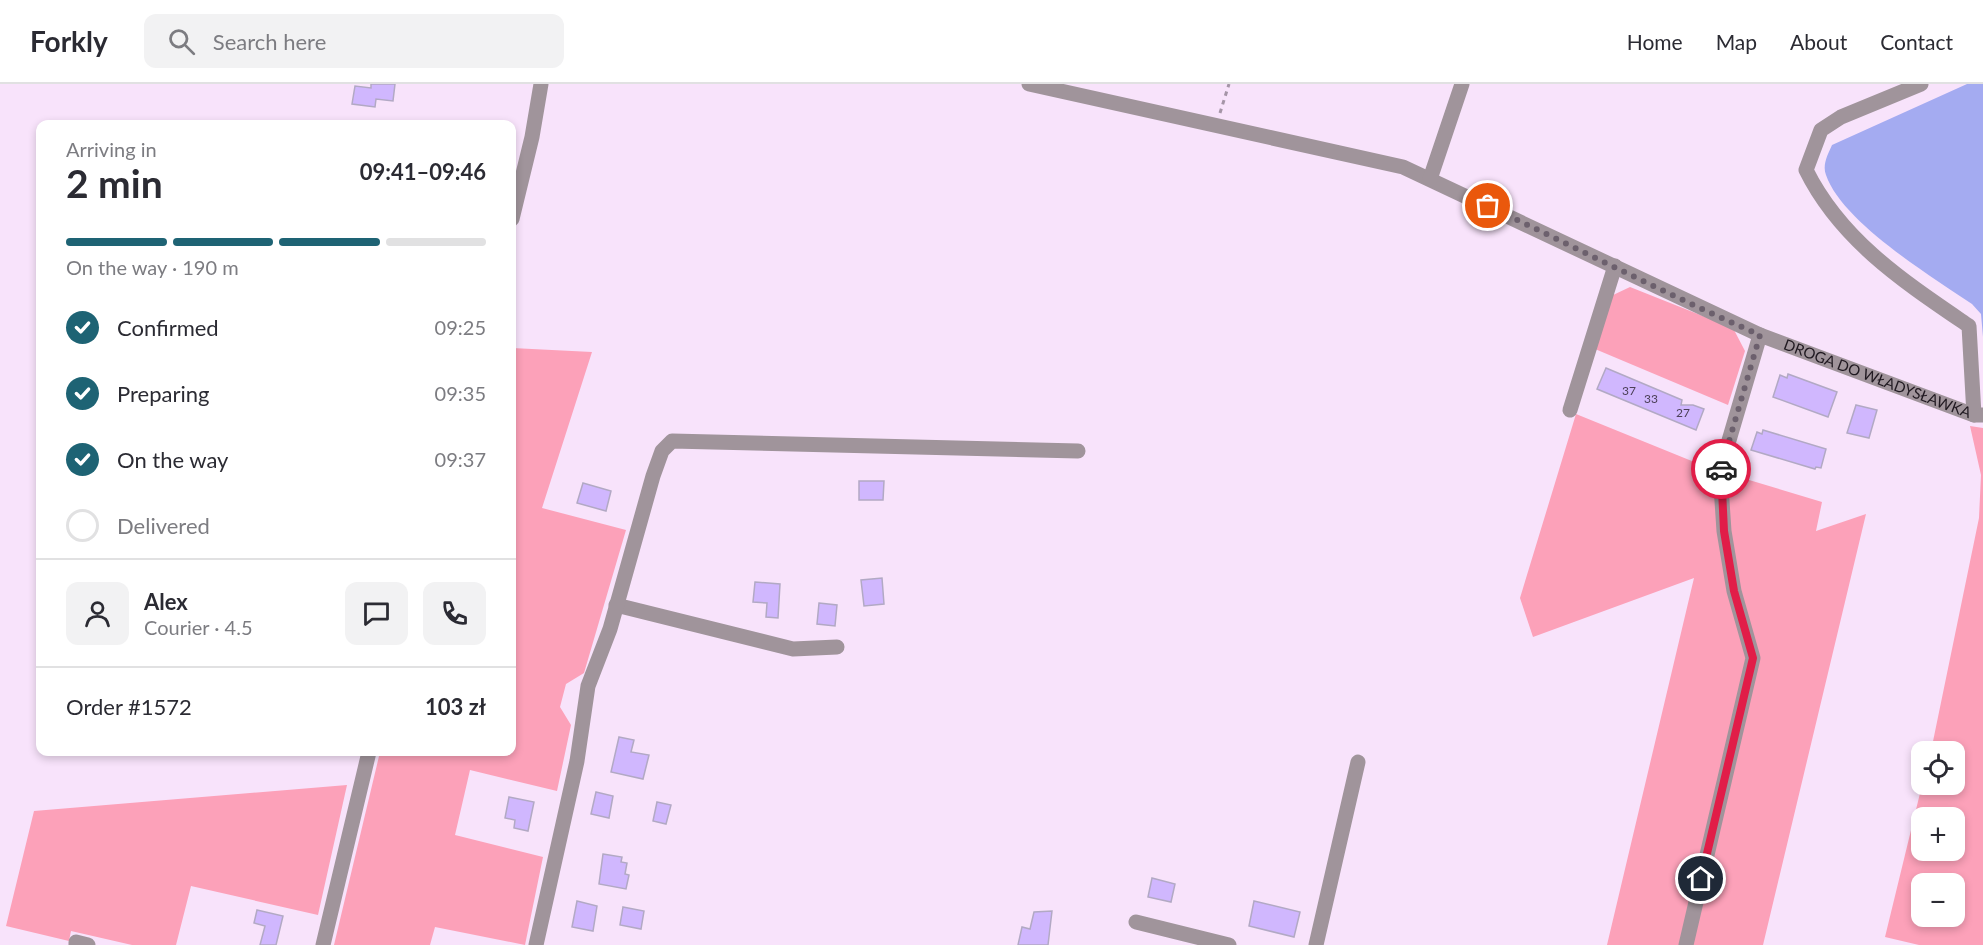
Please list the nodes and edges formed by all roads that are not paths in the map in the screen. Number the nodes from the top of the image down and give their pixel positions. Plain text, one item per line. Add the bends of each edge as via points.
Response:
1 (541, 84) edge
2 (1029, 84) edge
3 (1462, 84) edge
4 (1921, 84) edge
5 (1430, 179) junction
6 (516, 203) edge
7 (1615, 266) junction
8 (1760, 335) junction
9 (1570, 410) dead end
10 (1978, 415) edge
11 (1078, 451) dead end
12 (616, 605) junction
13 (837, 647) dead end
14 (368, 756) edge
15 (1358, 762) dead end
16 (1136, 922) dead end
17 (76, 945) edge
18 (88, 945) edge
19 (323, 945) edge
20 (536, 945) edge
21 (1229, 945) edge
22 (1316, 945) edge
23 (1686, 945) edge

1 - 6 street
2 - 5 street, DROGA DO WŁADYSŁAWKA via 1403,167
3 - 5 street
4 - 10 street via 1841,117 1821,130 1806,170 1833,214 1868,253 1969,326
5 - 7 street, DROGA DO WŁADYSŁAWKA
7 - 8 street, DROGA DO WŁADYSŁAWKA
7 - 9 street
8 - 10 street, DROGA DO WŁADYSŁAWKA
8 - 23 street via 1720,471 1734,591 1753,658
11 - 12 street via 672,441 662,451 653,476
12 - 13 street via 793,649
12 - 20 street via 588,686 577,761
14 - 19 street
15 - 22 street
16 - 21 street
17 - 18 street

